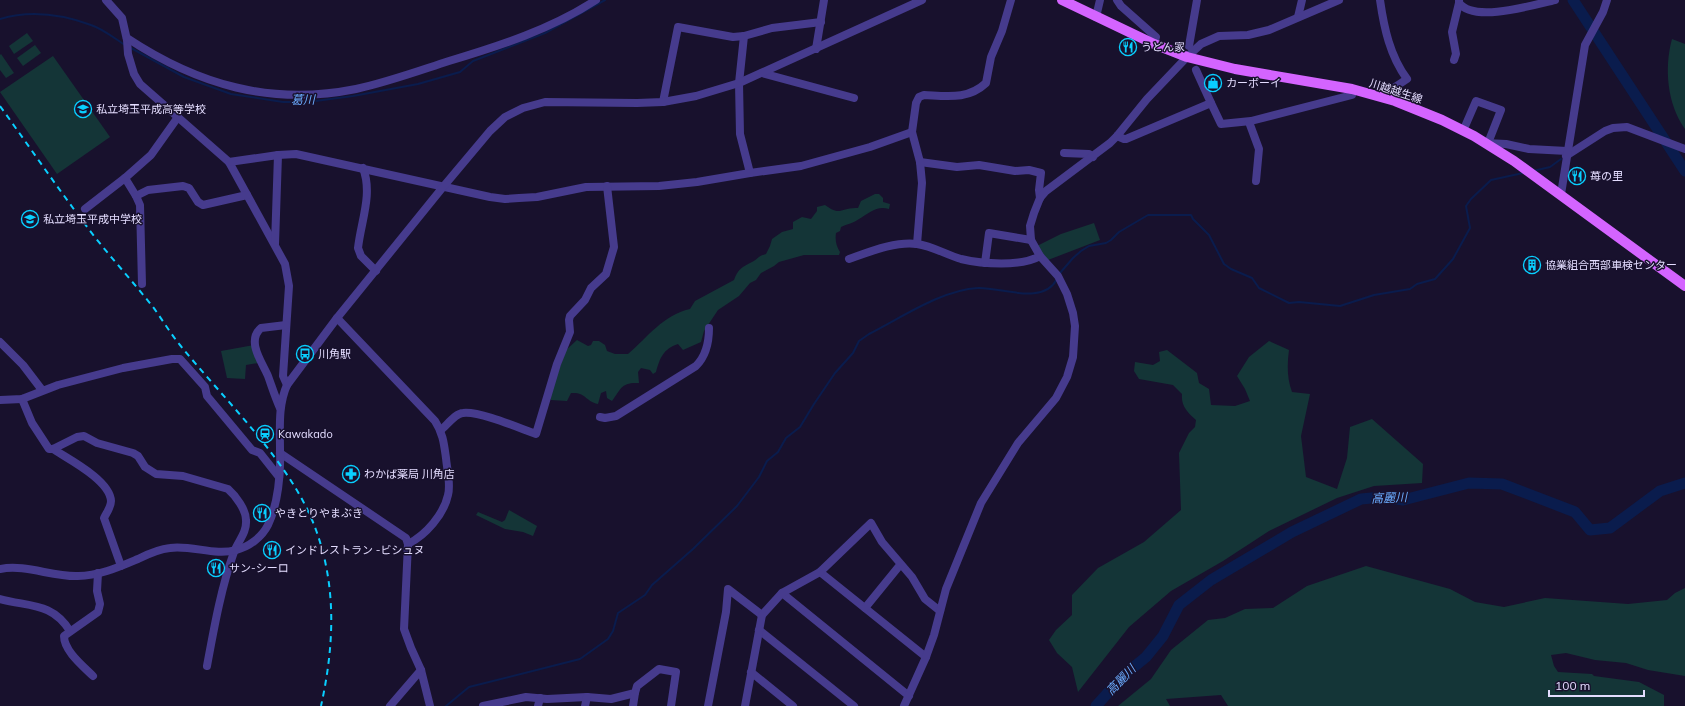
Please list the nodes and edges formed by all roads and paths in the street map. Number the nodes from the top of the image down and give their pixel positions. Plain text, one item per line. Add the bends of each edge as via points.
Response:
1 (106, 0) edge
2 (596, 0) edge
3 (824, 0) edge
4 (922, 0) edge
5 (1011, 0) edge
6 (1062, 0) edge
7 (1100, 0) edge
8 (1117, 0) edge
9 (1197, 0) edge
10 (1302, 0) edge
11 (1339, 0) edge
12 (1380, 0) edge
13 (1555, 0) edge
14 (1607, 0) edge
15 (1459, 2) edge
16 (1096, 17) junction
17 (1298, 17) junction
18 (821, 22) junction
19 (744, 36) junction
20 (127, 42) junction
21 (1154, 44) junction
22 (1189, 46) dead end
23 (816, 49) junction
24 (1187, 57) junction
25 (1454, 60) dead end
26 (1196, 70) dead end
27 (762, 73) junction
28 (739, 83) junction
29 (1352, 89) junction
30 (854, 98) dead end
31 (1387, 99) junction
32 (663, 102) junction
33 (1211, 103) junction
34 (178, 117) junction
35 (1249, 122) junction
36 (1463, 131) junction
37 (912, 132) junction
38 (1117, 136) junction
39 (1486, 143) junction
40 (1683, 148) edge
41 (1064, 153) dead end
42 (1567, 154) junction
43 (278, 155) junction
44 (1093, 157) junction
45 (229, 162) junction
46 (920, 162) junction
47 (363, 168) junction
48 (750, 173) junction
49 (125, 178) junction
50 (1256, 181) dead end
51 (607, 186) junction
52 (443, 187) junction
53 (1561, 194) junction
54 (247, 195) junction
55 (136, 196) junction
56 (1040, 198) junction
57 (85, 209) dead end
58 (1031, 240) junction
59 (275, 244) junction
60 (917, 244) junction
61 (1040, 256) junction
62 (848, 259) dead end
63 (985, 263) junction
64 (376, 271) junction
65 (142, 284) dead end
66 (1685, 286) edge
67 (337, 318) junction
68 (286, 325) junction
69 (710, 328) dead end
70 (0, 342) edge
71 (287, 385) junction
72 (42, 390) junction
73 (22, 399) junction
74 (0, 400) edge
75 (280, 408) junction
76 (600, 417) dead end
77 (441, 430) junction
78 (53, 449) junction
79 (280, 452) junction
80 (279, 477) junction
81 (408, 544) junction
82 (235, 551) junction
83 (900, 564) junction
84 (122, 566) junction
85 (0, 569) edge
86 (820, 572) junction
87 (98, 573) junction
88 (782, 593) junction
89 (0, 599) edge
90 (865, 608) junction
91 (940, 611) junction
92 (762, 615) junction
93 (759, 630) junction
94 (70, 631) junction
95 (926, 657) junction
96 (207, 666) dead end
97 (421, 670) junction
98 (751, 672) junction
99 (93, 676) dead end
100 (636, 693) junction
101 (909, 696) junction
102 (587, 697) junction
103 (539, 702) edge
104 (610, 702) edge
105 (390, 706) edge
106 (430, 706) edge
107 (483, 706) edge
108 (585, 706) edge
109 (634, 706) edge
110 (671, 706) edge
111 (708, 706) edge
112 (745, 706) edge
113 (793, 706) edge
114 (854, 706) edge
115 (904, 706) edge

1 - 20 street via 122,18
2 - 20 street via 547,26 496,46 381,82 330,93 283,95 230,87 207,80
3 - 18 street
4 - 23 street
5 - 37 street via 991,57 986,83 976,91 957,97 919,97
6 - 16 main road, 川越越生線
7 - 16 street
8 - 21 street via 1156,37
9 - 22 street
10 - 17 street
11 - 17 street
12 - 31 street via 1386,35 1407,79 1390,91
13 - 15 street via 1505,11 1471,12
14 - 42 street via 1583,54
15 - 25 street via 1452,32 1456,54
16 - 21 main road, 川越越生線
17 - 24 street via 1270,30 1248,35 1219,36 1208,40
18 - 19 street via 772,28
18 - 23 street
19 - 28 street
19 - 32 street via 732,37 678,27
20 - 34 street via 130,63 140,84
21 - 24 main road, 川越越生線
23 - 27 street
24 - 29 main road, 川越越生線 via 1235,69
24 - 38 street via 1147,98
26 - 33 street
27 - 28 street
27 - 30 street
28 - 32 street via 696,96
28 - 48 street via 740,134
29 - 31 main road, 川越越生線
29 - 35 street via 1352,95
31 - 36 main road, 川越越生線 via 1428,114
32 - 52 street via 545,102 523,108 497,124
33 - 35 street via 1221,124
33 - 38 street via 1124,140
34 - 45 street
34 - 49 street via 151,154
35 - 50 street via 1259,149
36 - 39 main road, 川越越生線
36 - 39 street via 1476,101 1501,110
37 - 46 street
37 - 48 street via 870,147 801,166
38 - 44 street
39 - 42 street
39 - 53 main road, 川越越生線
40 - 42 street via 1627,127 1605,131
41 - 44 street via 1089,154
42 - 53 street
43 - 45 street
43 - 47 street via 296,154
43 - 59 street
44 - 56 street
45 - 54 street
46 - 56 street via 957,167 979,165 1041,173
46 - 60 street via 922,183
47 - 52 street
47 - 64 street via 368,190 358,248 361,256
48 - 51 street via 659,186
49 - 55 street
49 - 57 street
51 - 52 street via 586,187 537,197 505,199
51 - 77 street via 614,247 606,274 591,288 570,316 570,332 557,364 536,434 463,412
52 - 64 street
53 - 66 main road, 川越越生線
54 - 55 street via 203,205 189,188 183,186 148,190
54 - 59 street
55 - 65 street via 140,205
56 - 58 street via 1030,226
58 - 61 street
58 - 63 street via 990,233
59 - 68 street via 285,264 288,286
60 - 62 street via 878,248
60 - 63 street via 961,259
61 - 63 street via 1028,261
61 - 91 street via 1058,276 1067,294 1075,326 1073,357 1067,377 1056,398 1018,443 981,503 946,589
64 - 67 street
67 - 71 street
67 - 77 street via 435,420
68 - 71 street via 283,376
68 - 75 street via 261,328 255,342 256,352
69 - 76 street via 702,360 696,366 616,416
70 - 72 street via 23,365
71 - 75 street via 282,394
72 - 73 street
72 - 80 street via 123,368 180,359 205,387 207,396 252,450 260,453
73 - 74 street
73 - 78 street via 32,423 49,449
75 - 79 street
77 - 81 street via 447,467 448,495 438,518 415,541
78 - 82 street via 84,436 97,444 133,453 145,467 156,474 183,476 228,489 238,500 246,519 245,531
78 - 84 street via 97,479 108,491 110,507 104,518
79 - 80 street
79 - 81 street via 401,534
80 - 82 street via 268,525 259,538
81 - 97 street via 404,629
82 - 84 street via 169,548
82 - 96 street via 217,615
83 - 86 street via 871,523
83 - 90 street
83 - 91 street via 912,577 925,599
84 - 87 street
85 - 87 street via 24,569 64,576
86 - 88 street
86 - 90 street
87 - 94 street via 100,609
88 - 92 street
88 - 101 street
89 - 94 street via 51,611
90 - 95 street
91 - 95 street
92 - 93 street
92 - 111 street via 728,589
93 - 98 street
93 - 114 street
94 - 99 street via 64,636 64,641
95 - 101 street
97 - 105 street
97 - 106 street
98 - 112 street
98 - 113 street
100 - 104 street
100 - 109 street
100 - 110 street via 637,686 659,669 676,672
101 - 115 street
102 - 103 street via 547,699
102 - 104 street
102 - 108 street
103 - 107 street via 526,697

